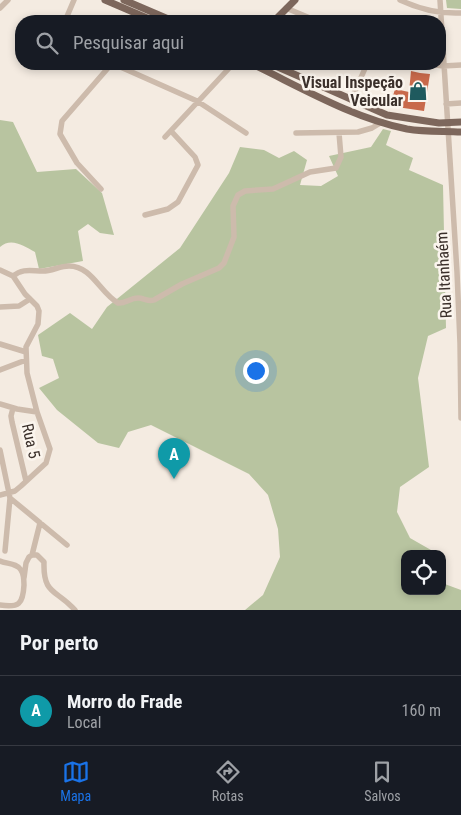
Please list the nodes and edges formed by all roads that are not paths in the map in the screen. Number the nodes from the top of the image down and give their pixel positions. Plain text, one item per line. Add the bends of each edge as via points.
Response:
1 (8, 0) edge
2 (74, 0) edge
3 (105, 0) edge
4 (124, 0) edge
5 (294, 0) edge
6 (400, 0) edge
7 (440, 0) edge
8 (0, 8) edge
9 (286, 8) junction
10 (441, 12) junction
11 (461, 13) edge
12 (68, 15) edge
13 (140, 15) edge
14 (159, 15) edge
15 (280, 15) edge
16 (303, 15) edge
17 (441, 15) edge
18 (461, 65) edge
19 (446, 66) edge
20 (106, 70) edge
21 (127, 70) edge
22 (227, 70) edge
23 (265, 70) edge
24 (284, 70) edge
25 (364, 70) edge
26 (443, 70) edge
27 (351, 100) junction
28 (197, 101) junction
29 (461, 103) edge
30 (446, 104) junction
31 (382, 122) junction
32 (461, 122) edge
33 (447, 123) junction
34 (171, 130) junction
35 (448, 132) junction
36 (461, 132) edge
37 (246, 133) dead end
38 (296, 133) dead end
39 (339, 133) junction
40 (165, 137) dead end
41 (101, 189) dead end
42 (454, 202) junction
43 (461, 202) edge
44 (145, 215) dead end
45 (0, 270) edge
46 (459, 272) edge
47 (14, 276) junction
48 (30, 299) junction
49 (0, 307) edge
50 (461, 343) edge
51 (0, 344) edge
52 (26, 352) junction
53 (26, 363) junction
54 (0, 370) edge
55 (0, 404) edge
56 (13, 408) junction
57 (37, 412) junction
58 (461, 416) edge
59 (0, 450) edge
60 (26, 481) junction
61 (0, 494) edge
62 (9, 495) junction
63 (40, 523) junction
64 (67, 545) dead end
65 (5, 551) dead end
66 (32, 556) junction
67 (0, 561) edge
68 (24, 578) junction
69 (0, 604) edge
70 (75, 610) edge

1 - 8 street
2 - 12 street
3 - 13 main road
4 - 14 main road
5 - 9 main road
6 - 10 street
7 - 10 street, Rua Itanhaém
9 - 15 main road
9 - 16 street
10 - 11 street
10 - 17 street, Rua Itanhaém
18 - 19 street
20 - 41 street via 62,121 60,134 77,163
21 - 28 street
22 - 28 street
23 - 31 main road via 344,108
24 - 27 main road
25 - 27 street
26 - 30 street, Rua Itanhaém
27 - 33 main road via 386,115
28 - 34 street
28 - 37 street
29 - 30 street
30 - 33 street, Rua Itanhaém
31 - 35 main road via 408,129
31 - 39 street via 365,131
32 - 33 main road
33 - 35 street, Rua Itanhaém
34 - 40 street
34 - 44 street via 196,157 198,165 178,202
35 - 36 main road
35 - 42 street, Rua Itanhaém
38 - 39 street
39 - 47 street via 341,158 336,168 310,172 272,190 245,190 238,195 233,206 234,237 224,264 154,300 136,298 118,303 90,275 70,266 45,271 21,270
42 - 43 street
42 - 46 street, Rua Itanhaém
45 - 47 street
46 - 50 street, Rua Itanhaém
47 - 48 street
48 - 49 street via 19,306
48 - 52 street via 37,306 39,317
50 - 58 street, Rua Itanhaém
51 - 52 street
52 - 53 street
53 - 54 street
53 - 57 street
55 - 56 street
56 - 57 street
56 - 60 street, Rua 5 via 12,422
57 - 60 street via 50,449 46,463
59 - 62 street
60 - 62 street
61 - 62 street
62 - 63 street
62 - 65 street
63 - 64 street
63 - 66 street
66 - 68 street via 26,564
66 - 70 street via 44,562 44,579 48,586
67 - 68 street via 17,566
68 - 69 street via 24,597 17,605

